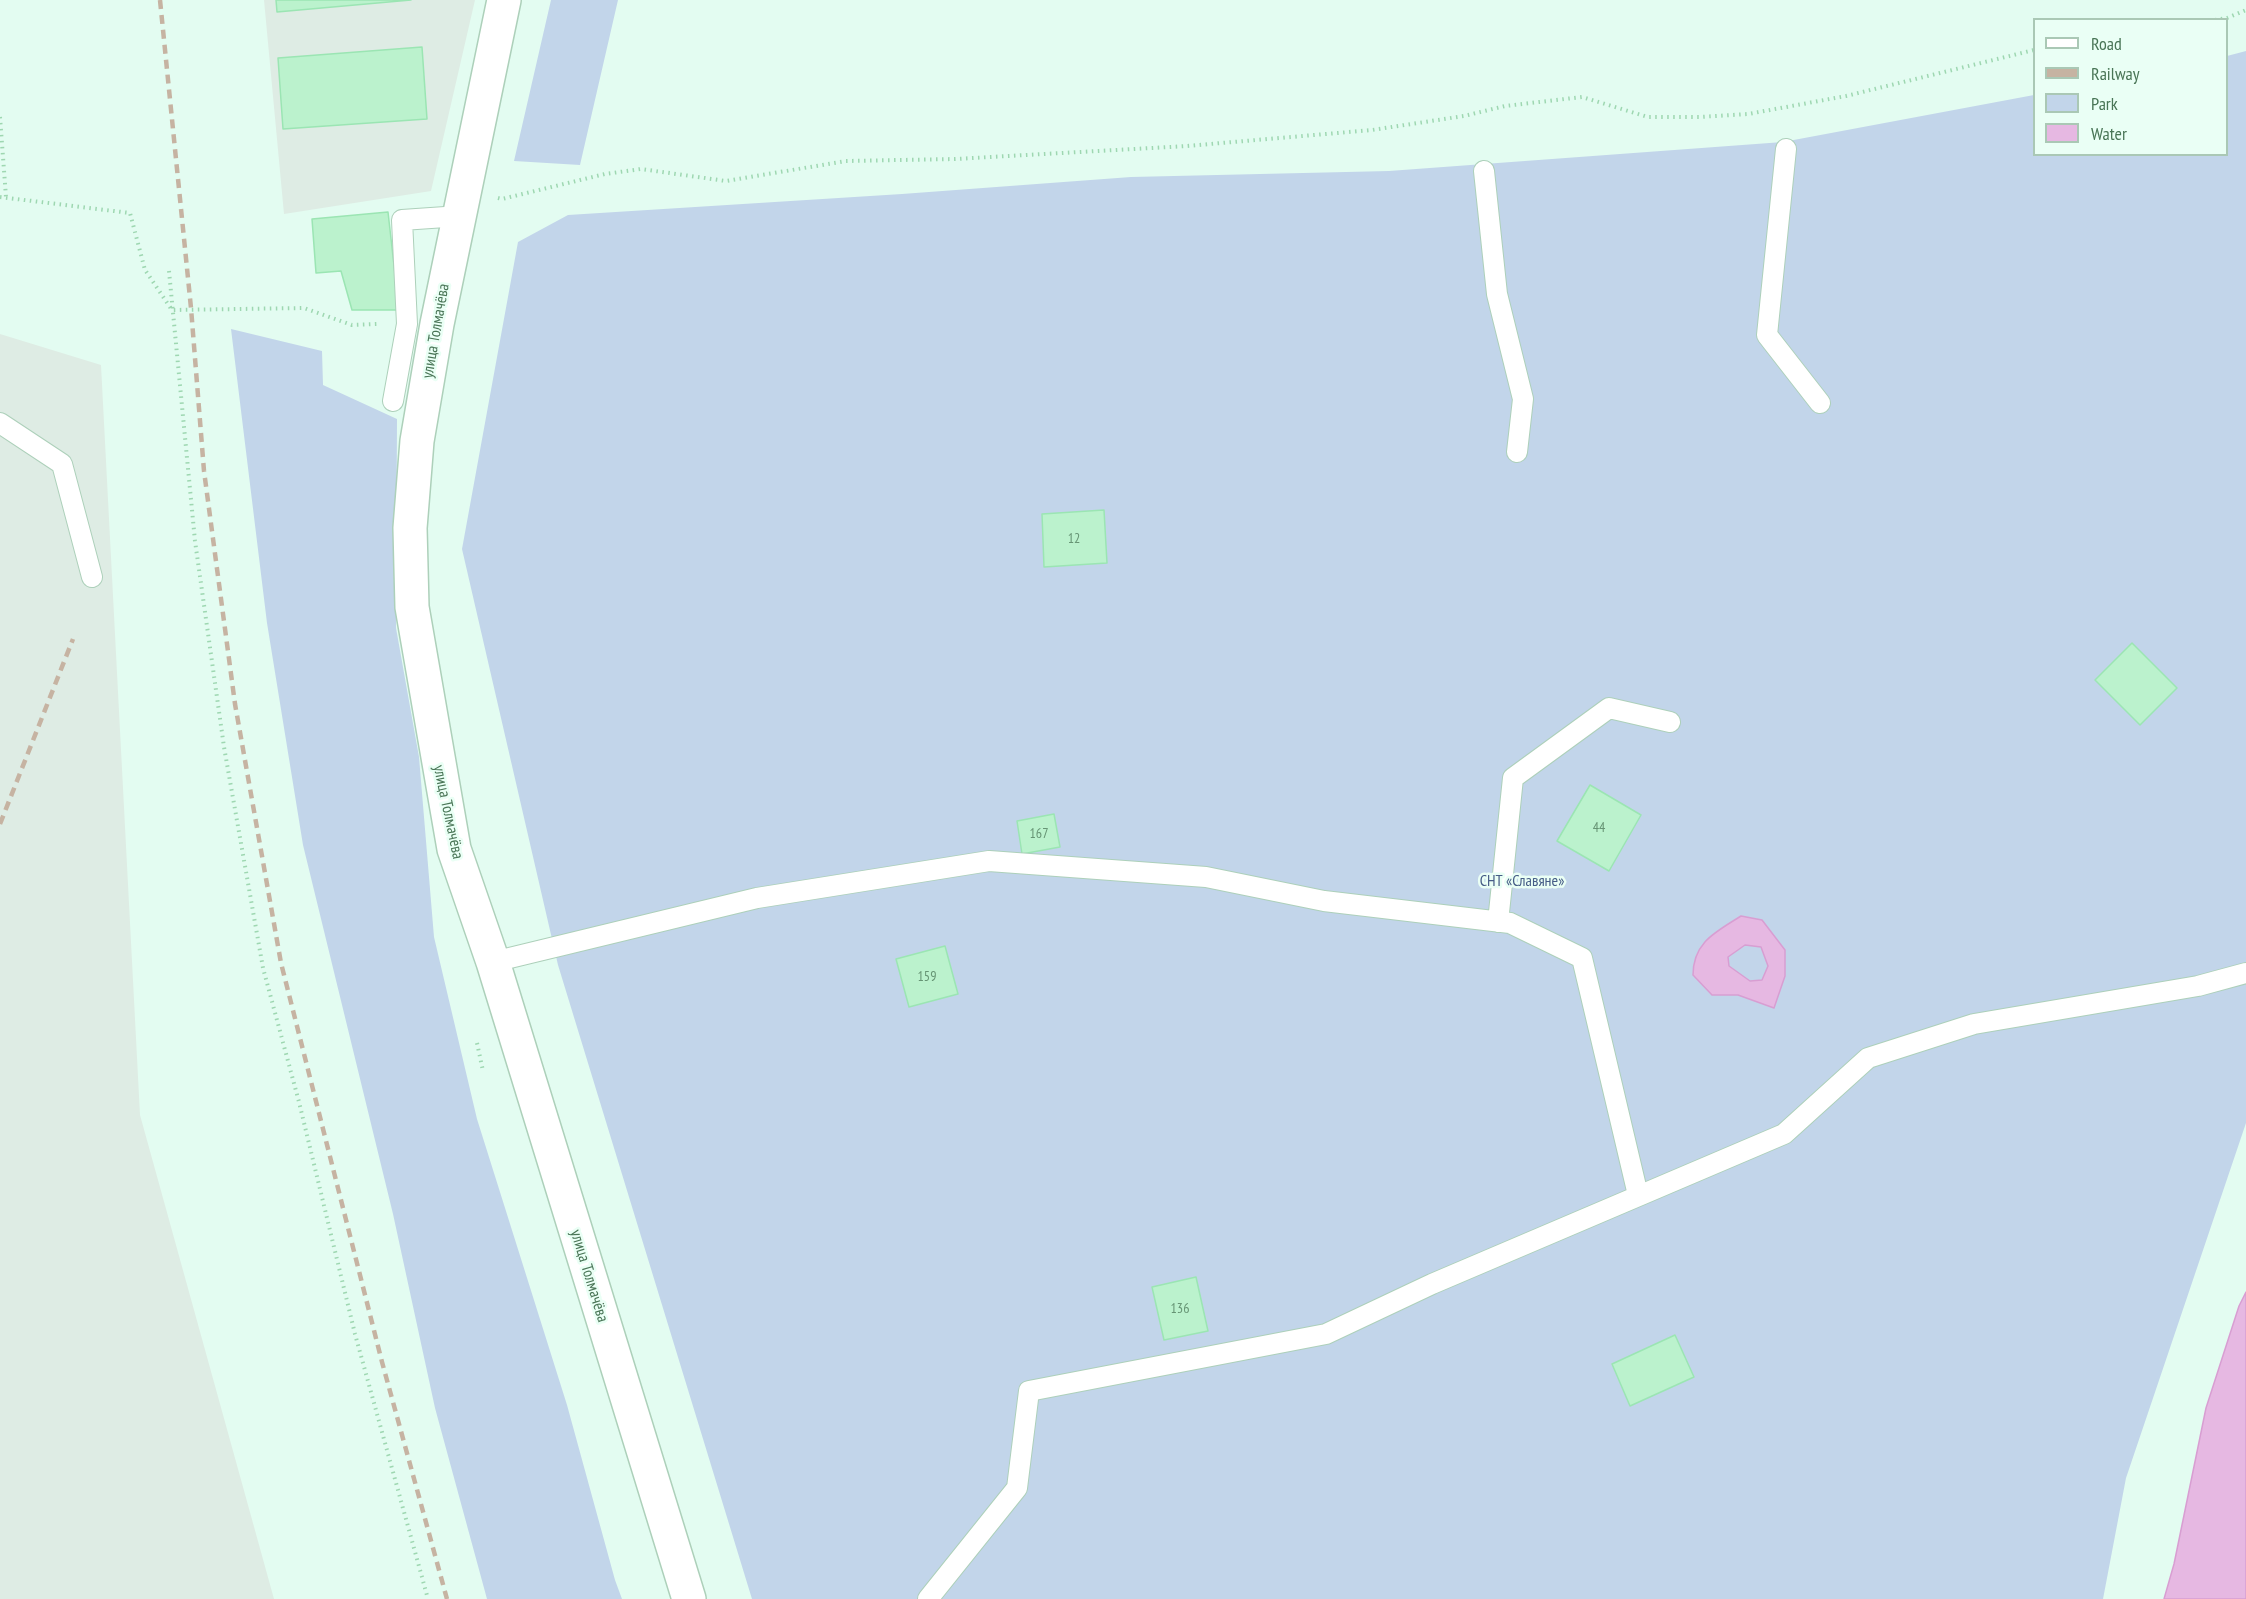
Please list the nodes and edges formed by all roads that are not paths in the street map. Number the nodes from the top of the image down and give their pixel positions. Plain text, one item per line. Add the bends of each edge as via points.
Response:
1 (504, 0) edge
2 (1786, 149) dead end
3 (1484, 171) dead end
4 (463, 201) junction
5 (393, 401) dead end
6 (1820, 403) dead end
7 (0, 423) edge
8 (1517, 452) dead end
9 (92, 577) dead end
10 (1670, 722) dead end
11 (1498, 922) junction
12 (493, 962) junction
13 (2246, 973) edge
14 (1638, 1195) junction
15 (689, 1599) edge
16 (928, 1599) edge

1 - 4 street, улица Толмачёва
2 - 6 lane via 1767,335
3 - 8 lane via 1497,294 1524,399
4 - 5 lane via 402,220 407,324
4 - 12 street, улица Толмачёва via 417,441 410,528 412,607 454,849
7 - 9 lane via 62,464
10 - 11 lane via 1609,708 1513,778
11 - 12 lane via 1324,901 1206,877 989,861 757,898
11 - 14 lane via 1510,923 1582,958
12 - 15 street, улица Толмачёва
13 - 14 lane via 2198,986 1974,1024 1868,1058 1784,1134
14 - 16 lane via 1326,1334 1029,1391 1017,1488

